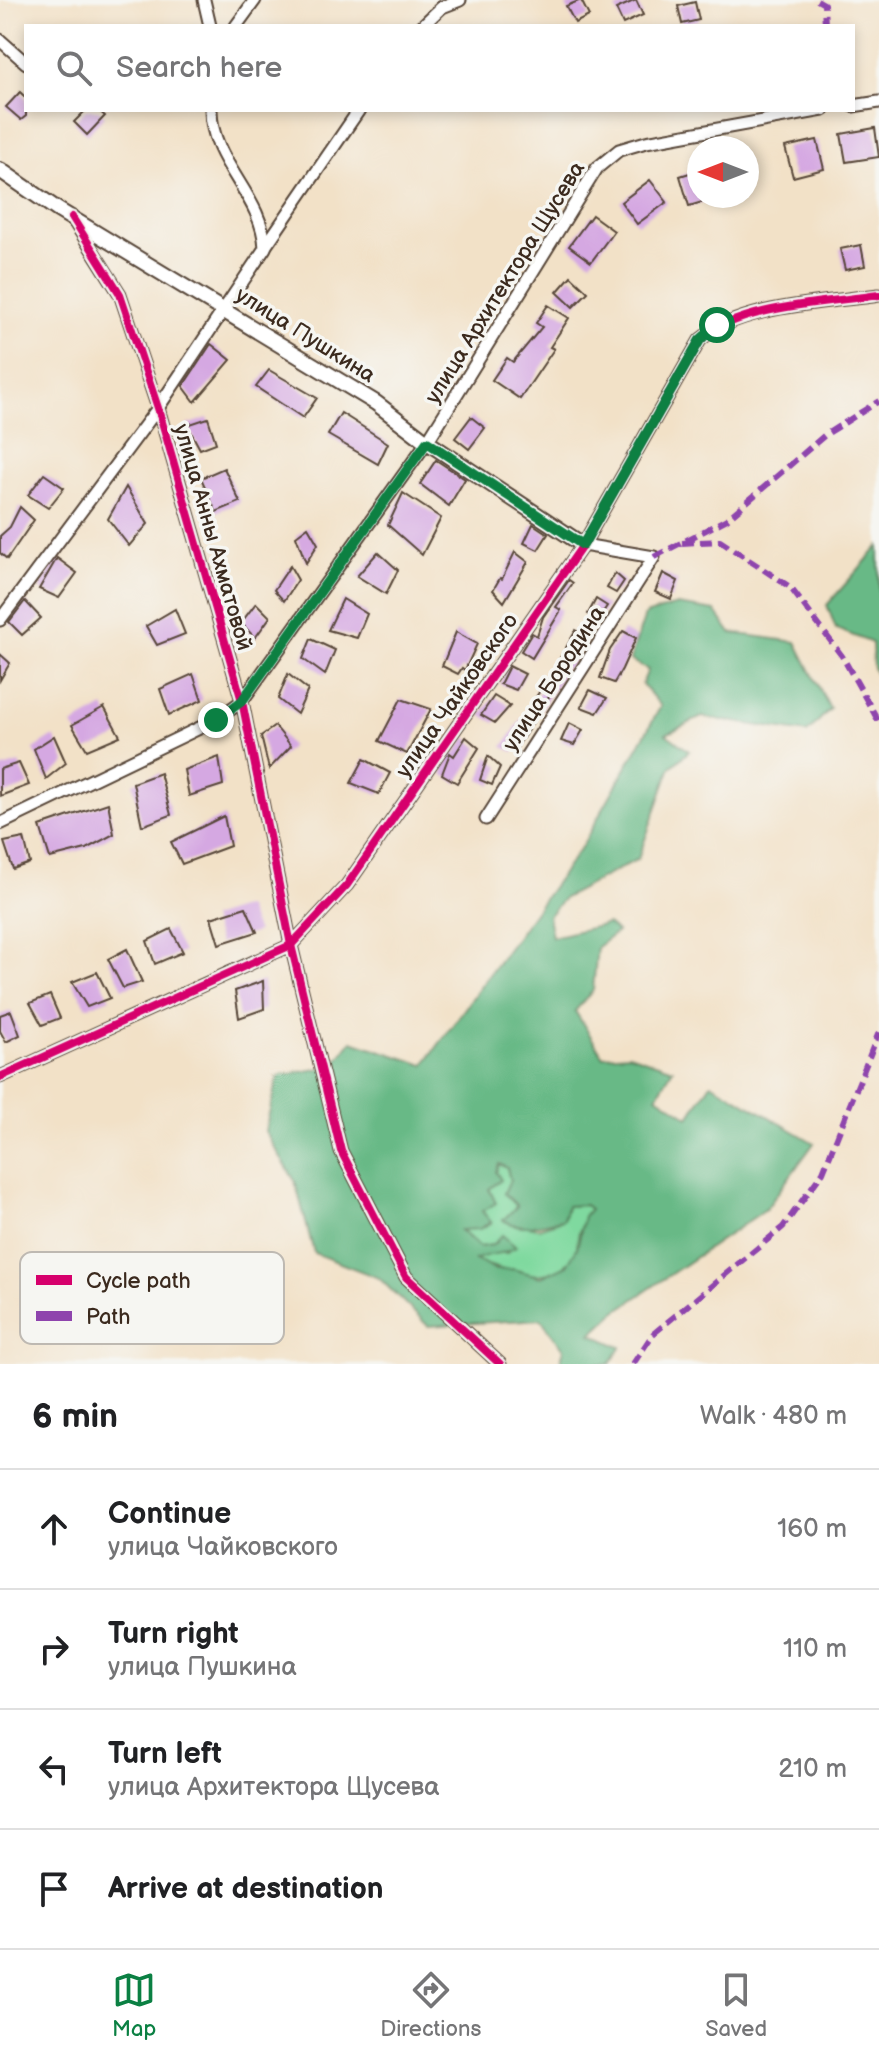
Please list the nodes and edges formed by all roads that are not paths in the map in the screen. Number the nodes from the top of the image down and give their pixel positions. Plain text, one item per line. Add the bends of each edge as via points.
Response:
1 (204, 0) edge
2 (255, 0) edge
3 (460, 0) edge
4 (210, 24) edge
5 (237, 24) edge
6 (424, 24) edge
7 (0, 40) edge
8 (24, 61) edge
9 (879, 102) edge
10 (855, 106) edge
11 (211, 112) edge
12 (358, 112) edge
13 (812, 112) edge
14 (0, 170) edge
15 (72, 217) junction
16 (265, 248) junction
17 (879, 295) edge
18 (222, 308) junction
19 (158, 408) junction
20 (427, 442) junction
21 (583, 545) junction
22 (0, 620) edge
23 (242, 701) junction
24 (486, 819) dead end
25 (0, 824) edge
26 (291, 945) junction
27 (0, 1077) edge
28 (500, 1364) edge

1 - 4 street
2 - 5 street
3 - 6 street via 442,7
7 - 8 street
9 - 10 street
11 - 16 street via 211,131 264,227
12 - 16 street
13 - 20 street, улица Архитектора Щусева via 646,142 619,150 597,168
14 - 15 street, улица Пушкина
15 - 18 street, улица Пушкина
15 - 19 street, улица Анны Ахматовой via 120,294
16 - 18 street
17 - 21 street, улица Чайковского via 717,325 700,340
18 - 19 street
18 - 20 street, улица Пушкина via 376,403
19 - 22 street
19 - 23 street, улица Анны Ахматовой
20 - 21 street, улица Пушкина
20 - 23 street, улица Архитектора Щусева
21 - 24 street, улица Бородина via 654,557
21 - 26 street, улица Чайковского via 347,885
23 - 25 street, улица Архитектора Щусева via 216,720
23 - 26 street, улица Анны Ахматовой
26 - 27 street, улица Чайковского
26 - 28 street, улица Анны Ахматовой via 341,1151 406,1277

